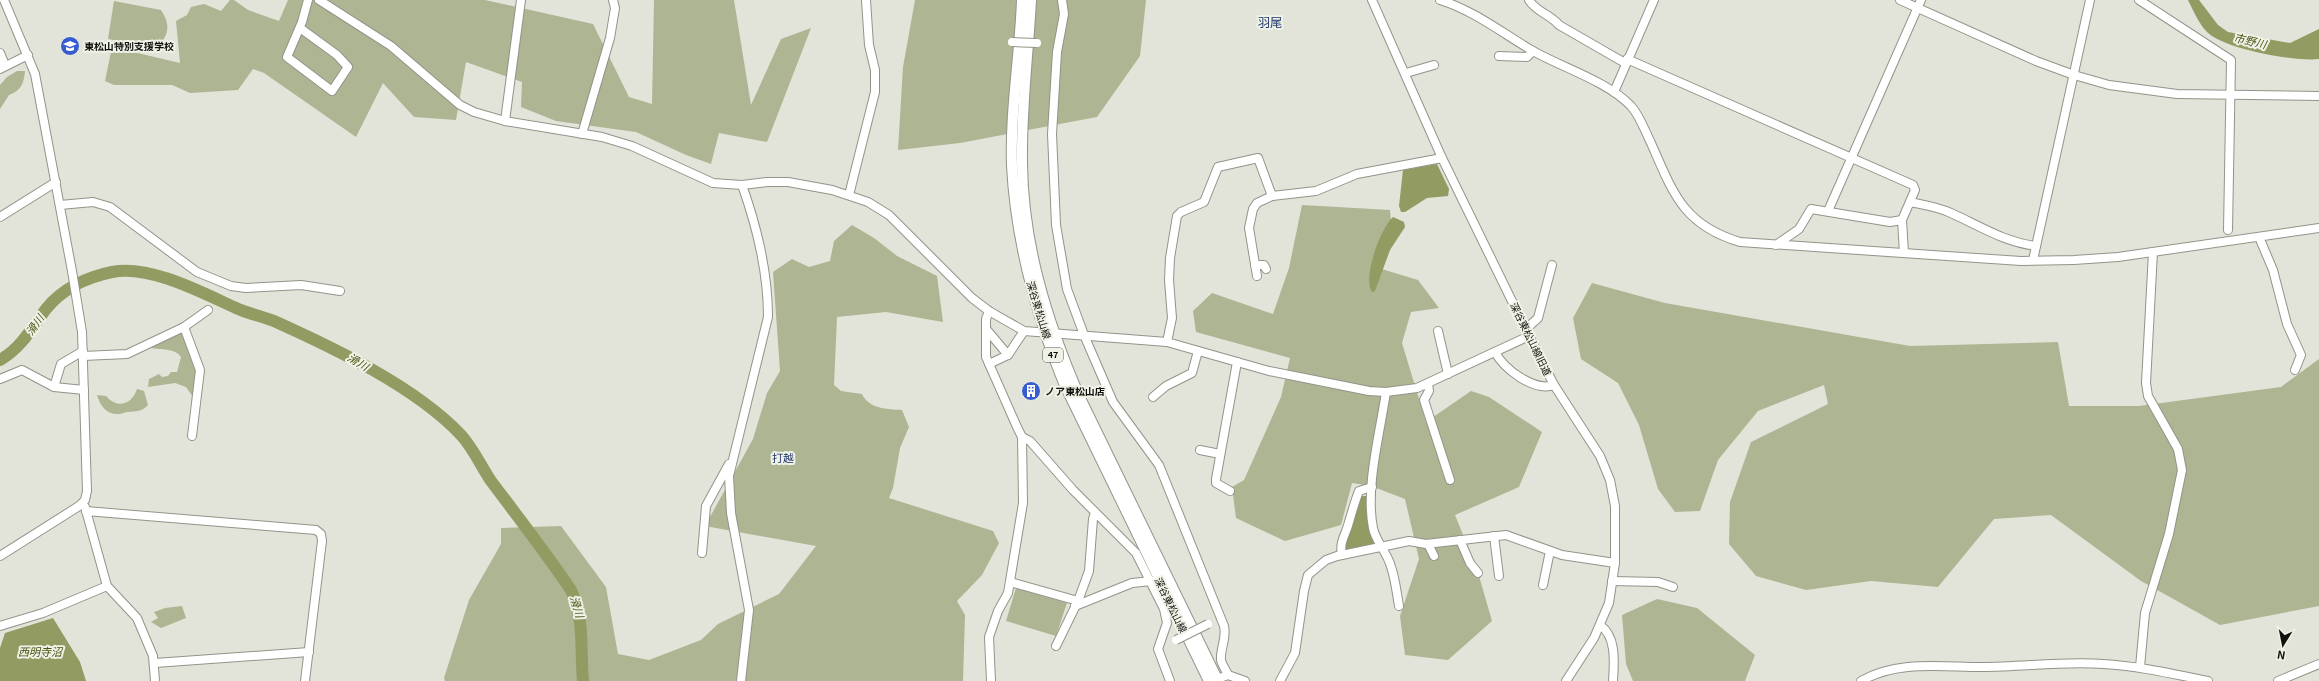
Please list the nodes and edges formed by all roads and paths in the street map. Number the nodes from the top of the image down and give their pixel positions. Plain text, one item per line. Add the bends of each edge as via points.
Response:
1 (4, 0) edge
2 (308, 0) edge
3 (319, 0) edge
4 (521, 0) edge
5 (613, 0) edge
6 (866, 0) edge
7 (1022, 0) edge
8 (1030, 0) edge
9 (1062, 0) edge
10 (1372, 0) edge
11 (1440, 0) edge
12 (1529, 0) edge
13 (1654, 0) edge
14 (1900, 0) edge
15 (2090, 0) edge
16 (2139, 0) edge
17 (1919, 4) edge
18 (300, 28) junction
19 (1012, 42) dead end
20 (1037, 43) dead end
21 (1533, 51) junction
22 (0, 54) edge
23 (28, 56) junction
24 (1499, 56) dead end
25 (1626, 61) junction
26 (1434, 65) dead end
27 (3, 67) edge
28 (1406, 73) junction
29 (2074, 75) junction
30 (1614, 92) junction
31 (2231, 96) junction
32 (2319, 96) edge
33 (506, 121) junction
34 (582, 134) junction
35 (1442, 158) junction
36 (1852, 158) junction
37 (56, 182) junction
38 (742, 185) junction
39 (849, 195) junction
40 (1272, 196) junction
41 (1910, 202) junction
42 (60, 205) junction
43 (1828, 211) junction
44 (0, 217) edge
45 (1902, 220) junction
46 (2319, 228) edge
47 (2228, 230) dead end
48 (2259, 237) junction
49 (1776, 245) junction
50 (2036, 246) junction
51 (2152, 252) junction
52 (1904, 253) junction
53 (2033, 260) junction
54 (1255, 265) junction
55 (1552, 265) dead end
56 (1266, 269) dead end
57 (1257, 276) dead end
58 (340, 290) dead end
59 (208, 310) dead end
60 (989, 311) junction
61 (184, 326) junction
62 (987, 330) junction
63 (1024, 331) junction
64 (1438, 331) dead end
65 (1049, 332) junction
66 (1528, 333) junction
67 (1084, 335) junction
68 (1167, 342) junction
69 (1198, 351) junction
70 (1495, 352) junction
71 (83, 353) junction
72 (1008, 355) junction
73 (1237, 362) junction
74 (989, 364) junction
75 (2295, 370) dead end
76 (1448, 374) junction
77 (0, 379) edge
78 (1428, 384) junction
79 (1554, 385) junction
80 (54, 387) junction
81 (84, 390) junction
82 (1386, 392) junction
83 (1153, 397) dead end
84 (192, 436) dead end
85 (1022, 437) junction
86 (1200, 450) dead end
87 (1220, 454) junction
88 (732, 458) junction
89 (1450, 480) dead end
90 (1372, 487) junction
91 (1230, 491) dead end
92 (83, 502) junction
93 (86, 511) junction
94 (1095, 513) junction
95 (1494, 536) junction
96 (1460, 540) junction
97 (1428, 544) junction
98 (1381, 548) junction
99 (1550, 552) junction
100 (702, 553) dead end
101 (1342, 555) junction
102 (0, 556) edge
103 (1434, 556) dead end
104 (1615, 563) junction
105 (1478, 573) dead end
106 (1499, 576) dead end
107 (1612, 580) junction
108 (1151, 581) junction
109 (1010, 582) junction
110 (1543, 585) dead end
111 (108, 586) junction
112 (1673, 587) dead end
113 (1076, 603) junction
114 (1399, 606) dead end
115 (1208, 624) dead end
116 (1600, 625) junction
117 (0, 626) edge
118 (1176, 640) dead end
119 (1056, 646) dead end
120 (309, 652) junction
121 (155, 663) junction
122 (2319, 664) edge
123 (2140, 667) junction
124 (1228, 675) junction
125 (2293, 677) edge
126 (1214, 680) edge
127 (155, 681) edge
128 (305, 681) edge
129 (742, 681) edge
130 (991, 681) edge
131 (1170, 681) edge
132 (1245, 681) edge
133 (1280, 681) edge
134 (1566, 681) edge
135 (1613, 681) edge
136 (1861, 681) edge
137 (2208, 681) edge
138 (2278, 681) edge

1 - 23 street
2 - 18 street
3 - 33 street via 391,46 460,105 474,112
4 - 33 street
5 - 34 street via 615,8 610,38
6 - 39 street via 869,45 875,70 875,92
7 - 65 main road, 深谷東松山線 / 47 via 1013,109 1012,166 1020,240 1031,284
8 - 65 main road, 深谷東松山線 / 47 via 1023,116 1024,190 1035,268
9 - 67 street via 1064,14 1057,52 1052,134 1056,212 1061,262 1067,289
10 - 28 street, 深谷東松山線旧道
11 - 21 street via 1473,13
12 - 25 street via 1534,8 1553,18 1559,25
13 - 25 street
14 - 17 street
15 - 29 street
16 - 31 street via 2231,60
17 - 29 street
17 - 36 street
18 - 18 street via 287,57 332,91 348,67 337,55
19 - 20 street, bridge
21 - 24 street via 1527,57
21 - 30 street
22 - 27 street
23 - 27 street
23 - 37 street via 39,93
25 - 30 street
25 - 36 street
26 - 28 street
28 - 35 street, 深谷東松山線旧道
29 - 31 street via 2142,91
29 - 50 street
30 - 49 street via 1631,106 1642,122 1674,196 1694,219 1727,238 1740,242
31 - 32 street
31 - 47 street
33 - 34 street
34 - 38 street via 632,146 714,183
35 - 40 street via 1357,174 1316,191
35 - 66 street, 深谷東松山線旧道
36 - 41 street via 1913,185 1915,190
36 - 43 street
37 - 42 street
37 - 44 street
38 - 39 street via 788,182
38 - 88 street via 758,238 768,292 768,317
39 - 60 street via 868,202 889,216 972,298
40 - 54 street via 1257,203 1251,214 1249,233
40 - 68 street via 1258,158 1218,167 1204,202 1177,216 1170,258 1172,318
41 - 45 street
41 - 50 street via 1950,212 2017,244
42 - 58 street via 93,202 110,207 197,272 231,286 246,288 301,285
42 - 71 street via 77,300
43 - 45 street via 1890,222
43 - 49 street via 1811,208 1799,229
45 - 52 street
46 - 48 street
48 - 51 street
48 - 75 street via 2273,270 2287,324 2301,355
49 - 52 street
50 - 53 street
51 - 53 street via 2111,258
51 - 123 street via 2146,383 2148,396 2178,449 2182,470 2169,534 2145,613
52 - 53 street
54 - 56 street via 1264,266
54 - 57 street
55 - 66 street via 1538,318
59 - 61 street
60 - 62 street
60 - 63 street
61 - 71 street via 127,354
61 - 84 street via 200,370
62 - 72 street
62 - 74 street via 986,357
63 - 65 street
63 - 72 street
64 - 76 street
65 - 67 street
65 - 126 main road, 深谷東松山線 / 47
66 - 70 street
66 - 79 street, 深谷東松山線旧道
67 - 68 street
67 - 124 street via 1113,402 1159,466 1224,626 1226,637 1222,648 1222,661
68 - 69 street
69 - 73 street
69 - 83 street via 1194,369 1189,376 1166,386
70 - 76 street
70 - 79 street via 1523,379 1548,387
71 - 80 street via 62,364
71 - 81 street
72 - 74 street
73 - 82 street via 1269,371 1369,391
73 - 87 street
74 - 85 street
76 - 78 street
77 - 80 street via 22,370
78 - 82 street via 1403,391
78 - 89 street via 1429,391 1424,400
79 - 104 street, 深谷東松山線旧道 via 1607,468 1614,506
80 - 81 street
81 - 92 street via 87,492
82 - 90 street
85 - 94 street via 1030,441
85 - 109 street via 1023,503
86 - 87 street
87 - 91 street via 1216,484
88 - 100 street via 706,506
88 - 129 street via 729,476 732,513 749,610
90 - 98 street via 1374,529
90 - 101 street via 1359,491 1349,524 1342,537
92 - 93 street
92 - 102 street
93 - 111 street
93 - 120 street via 316,530 321,534
94 - 108 street via 1136,553
94 - 113 street via 1091,560
95 - 96 street
95 - 99 street via 1515,537
95 - 106 street
96 - 97 street
96 - 105 street via 1470,563
97 - 98 street via 1409,541
97 - 103 street
98 - 101 street
98 - 114 street via 1385,552 1393,576
99 - 104 street
99 - 110 street
101 - 133 street via 1326,560 1308,575 1295,652
104 - 107 street, 深谷東松山線旧道
107 - 112 street via 1658,582
107 - 116 street, 深谷東松山線旧道 via 1609,602
108 - 113 street via 1132,583
108 - 131 street via 1164,608 1167,623 1158,649
109 - 113 street
109 - 130 street via 1008,593 995,617 989,637
111 - 117 street via 38,615
111 - 121 street via 137,618
113 - 119 street
115 - 118 street, bridge
116 - 134 street, 深谷東松山線旧道
116 - 135 street via 1606,630 1615,656
120 - 121 street
120 - 128 street
121 - 127 street
122 - 125 street
123 - 136 street via 2064,663 1984,667 1917,665 1872,674
123 - 137 street
124 - 126 street
124 - 132 street
125 - 138 street

